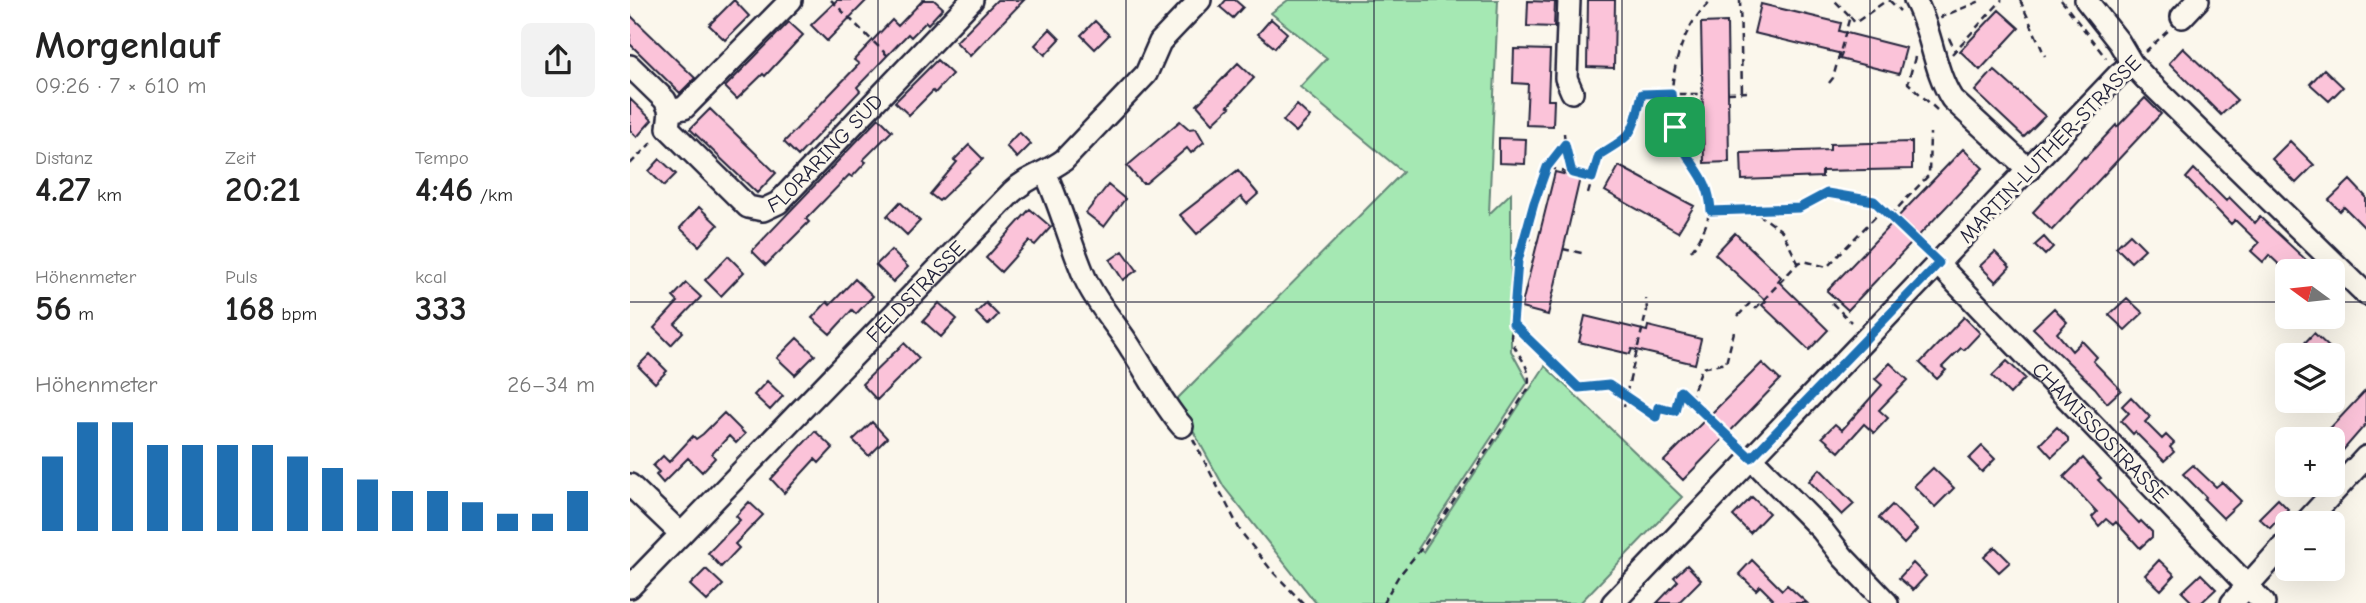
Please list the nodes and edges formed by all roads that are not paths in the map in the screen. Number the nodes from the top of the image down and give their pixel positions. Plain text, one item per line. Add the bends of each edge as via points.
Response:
1 (791, 0) edge
2 (972, 0) edge
3 (1200, 0) edge
4 (1569, 0) edge
5 (2086, 0) edge
6 (2198, 0) edge
7 (1910, 8) edge
8 (2182, 17) road end
9 (630, 66) edge
10 (2126, 69) junction
11 (1572, 92) dead end
12 (669, 120) junction
13 (2029, 170) junction
14 (1045, 172) junction
15 (1938, 264) junction
16 (2366, 295) edge
17 (1182, 426) road end
18 (2366, 457) edge
19 (1751, 458) junction
20 (630, 485) edge
21 (2316, 511) edge
22 (681, 534) junction
23 (2275, 555) edge
24 (2247, 585) junction
25 (630, 587) edge
26 (1613, 603) edge
27 (1887, 603) edge
28 (2232, 603) edge
29 (2264, 603) edge

1 - 12 street
2 - 12 street, FLORARING SÜD via 778,203 763,210 748,207
3 - 14 street, FELDSTRASSE via 1160,42 1146,74 1064,160
4 - 11 street via 1566,78
5 - 10 street via 2119,42
6 - 8 street
7 - 13 street via 1925,22 1952,99
9 - 12 street, FLORARING SÜD via 665,100
10 - 13 street, MARTIN-LUTHER-STRASSE
10 - 16 street
13 - 15 street, MARTIN-LUTHER-STRASSE
14 - 17 street via 1098,304
14 - 22 street, FELDSTRASSE via 1024,180
15 - 19 street, MARTIN-LUTHER-STRASSE
15 - 24 street, CHAMISSOSTRASSE
18 - 21 street
19 - 26 street, MARTIN-LUTHER-STRASSE
19 - 27 street
20 - 22 street
22 - 25 street, FELDSTRASSE
23 - 24 street
24 - 28 street
24 - 29 street, CHAMISSOSTRASSE

